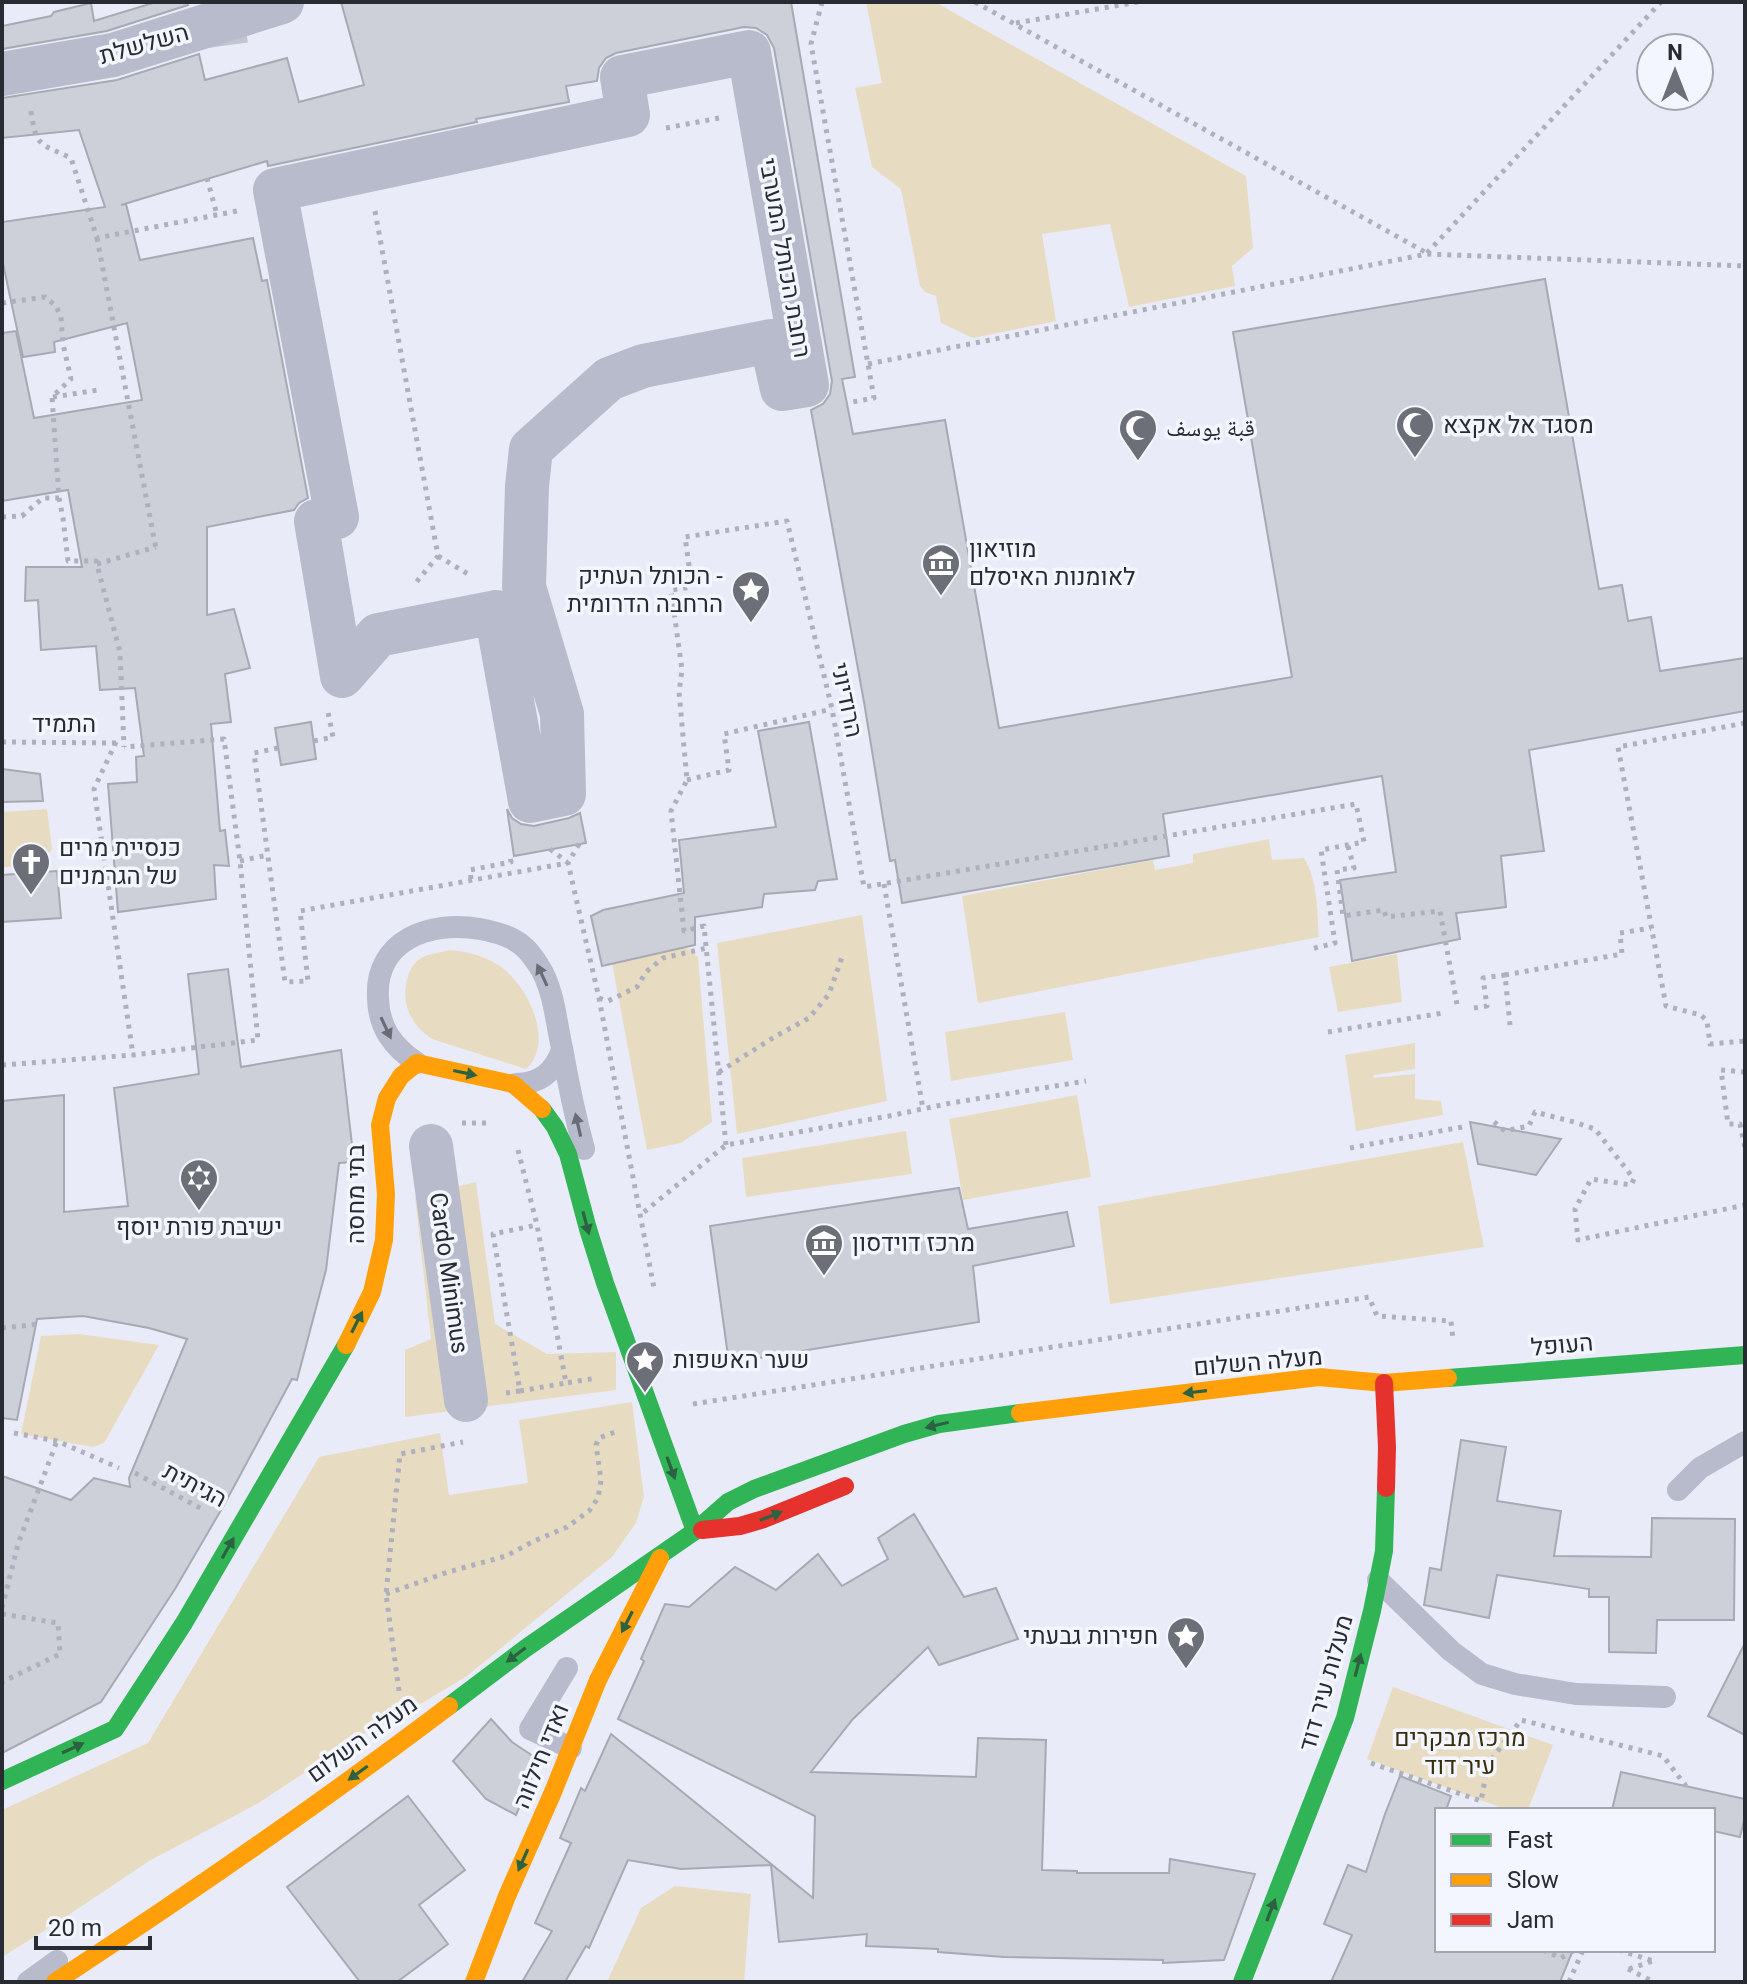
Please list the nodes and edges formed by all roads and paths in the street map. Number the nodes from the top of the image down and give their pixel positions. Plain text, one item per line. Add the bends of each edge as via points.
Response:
1 (282, 2) edge
2 (822, 2) edge
3 (975, 2) edge
4 (1138, 2) edge
5 (1661, 2) edge
6 (1015, 23) junction
7 (2, 74) edge
8 (41, 143) dead end
9 (207, 178) dead end
10 (373, 201) dead end
11 (278, 204) junction
12 (217, 215) junction
13 (97, 238) junction
14 (1427, 254) junction
15 (1745, 266) edge
16 (2, 303) edge
17 (868, 364) junction
18 (98, 390) dead end
19 (52, 397) junction
20 (847, 403) dead end
21 (59, 498) junction
22 (2, 517) edge
23 (97, 564) junction
24 (408, 592) dead end
25 (832, 709) junction
26 (1745, 723) edge
27 (2, 742) edge
28 (116, 742) junction
29 (124, 747) junction
30 (278, 748) dead end
31 (687, 780) junction
32 (579, 844) dead end
33 (1348, 846) junction
34 (550, 849) dead end
35 (268, 855) junction
36 (510, 856) dead end
37 (240, 861) junction
38 (568, 863) junction
39 (471, 879) junction
40 (884, 884) junction
41 (1651, 928) junction
42 (707, 948) junction
43 (1311, 949) dead end
44 (842, 957) dead end
45 (1505, 975) junction
46 (599, 998) junction
47 (1474, 1008) dead end
48 (1458, 1010) dead end
49 (1443, 1013) dead end
50 (1510, 1025) dead end
51 (1328, 1032) dead end
52 (1745, 1041) edge
53 (562, 1050) junction
54 (133, 1055) junction
55 (417, 1063) junction
56 (2, 1065) edge
57 (719, 1072) junction
58 (1745, 1072) edge
59 (1086, 1081) dead end
60 (513, 1084) junction
61 (923, 1109) junction
62 (1494, 1122) dead end
63 (496, 1123) dead end
64 (1467, 1126) dead end
65 (441, 1135) joint
66 (726, 1145) junction
67 (1350, 1148) dead end
68 (1745, 1148) edge
69 (517, 1149) dead end
70 (1745, 1205) edge
71 (644, 1212) dead end
72 (537, 1225) junction
73 (654, 1288) dead end
74 (40, 1324) dead end
75 (2, 1328) edge
76 (1745, 1355) edge
77 (637, 1371) junction
78 (1456, 1378) junction
79 (566, 1383) junction
80 (1384, 1383) junction
81 (520, 1391) junction
82 (1348, 1397) dead end
83 (466, 1400) junction
84 (668, 1407) junction
85 (14, 1433) dead end
86 (611, 1433) dead end
87 (57, 1441) junction
88 (1745, 1442) edge
89 (119, 1468) dead end
90 (135, 1473) dead end
91 (860, 1480) dead end
92 (1678, 1490) dead end
93 (702, 1524) junction
94 (239, 1528) junction
95 (663, 1552) junction
96 (1378, 1580) junction
97 (386, 1594) junction
98 (2, 1611) edge
99 (567, 1668) dead end
100 (2, 1682) edge
101 (1665, 1697) dead end
102 (443, 1710) junction
103 (404, 1727) junction
104 (571, 1748) junction
105 (1332, 1749) junction
106 (2, 1781) edge
107 (1686, 1786) dead end
108 (1481, 1801) junction
109 (1482, 1808) edge
110 (1548, 1952) edge
111 (1572, 1952) edge
112 (1582, 1952) edge
113 (1625, 1952) edge
114 (28, 1982) edge
115 (55, 1982) edge
116 (474, 1982) edge
117 (1242, 1982) edge
118 (1569, 1982) edge
119 (1654, 1982) edge

1 - 7 street, השלשלת via 113,55
2 - 17 path via 811,44
3 - 6 path
4 - 6 path
5 - 14 path
6 - 14 path
8 - 13 path via 71,158
9 - 12 path
10 - 24 path via 438,556
11 - 11 street, רחבת הכותל המערבי via 337,517 316,521 342,676 378,635 496,612 530,801 564,794 562,714 524,587 531,449 609,379 643,366 771,341 782,389 807,385 749,52 622,77 628,115 275,190
11 - 12 path
12 - 13 path
13 - 23 path via 156,548
14 - 15 path
14 - 17 path
16 - 19 path via 45,297 56,306 71,379
17 - 20 path via 874,398
18 - 19 path
19 - 21 path
21 - 22 path via 43,498 22,516
21 - 23 path via 68,561
23 - 29 path via 120,652
25 - 31 path via 724,734 729,770
25 - 31 path, הרודיוני via 787,521 685,537 692,587 671,590 682,670
25 - 40 path, הרודיוני via 864,887
26 - 41 path via 1618,747
27 - 28 path, התמיד
28 - 29 path, התמיד
28 - 54 path via 94,789
29 - 37 path via 224,739
30 - 35 path via 254,753
31 - 42 path via 671,811 684,931 704,926
32 - 38 path
33 - 40 path via 1364,842 1356,804
33 - 43 path via 1321,850 1335,943
33 - 48 path via 1354,868 1337,870 1343,916 1440,911
34 - 38 path
35 - 37 path
35 - 39 path via 285,982 308,981 300,911
36 - 39 path via 511,862 470,870
37 - 54 path via 258,1040
38 - 39 path
38 - 46 path
40 - 61 path
41 - 45 path via 1620,933 1622,954
41 - 52 path via 1666,1006 1701,1015 1710,1044
42 - 46 path via 663,958 637,987 608,1001
42 - 57 path
44 - 57 path via 829,994 809,1018
45 - 47 path via 1483,978 1487,1006
45 - 50 path
46 - 73 path
49 - 51 path
53 -> 55 lane via 545,979 524,946 499,932 439,927 399,945 377,982 378,1010 387,1034
53 - 60 lane via 545,1076
84 -> 53 lane via 604,1226
54 - 56 path
55 -> 60 street
94 -> 55 street, בתי מחסה via 372,1292 384,1240 380,1125 387,1098
57 - 66 path
58 - 68 path via 1721,1070 1728,1124 1740,1124
59 - 61 path
60 -> 77 street via 546,1113 568,1154 600,1270
61 - 66 path
62 - 70 path via 1505,1131 1529,1126 1535,1112 1595,1129 1634,1179 1631,1185 1591,1179 1575,1209 1578,1240
63 - 65 path
64 - 67 path
65 - 83 street, Cardo Minimus
66 - 71 path
69 - 72 path
72 - 79 path
72 - 81 path via 493,1234
74 - 75 path
76 - 78 street, העופל
77 - 79 path
77 -> 93 street via 671,1468
78 - 80 street, העופל
78 - 84 path via 1451,1321 1377,1316 1369,1297
79 - 81 path
80 - 82 street, מעלה השלום
80 -> 93 street, מעלה השלום via 1319,1377 939,1424 754,1489
80 - 96 street, מעלות עיר דוד via 1386,1506
81 - 83 path
83 - 97 path via 472,1441 400,1454
84 - 93 lane
85 - 87 path
86 - 97 path via 596,1445 598,1498 567,1527 506,1556
87 - 89 path
87 - 98 path via 18,1544
88 - 92 lane via 1700,1468
90 - 94 path, הגיתית
93 -> 91 street, מעלה השלום via 740,1526
93 - 95 street, מעלה השלום
106 -> 94 street, בתי מחסה via 115,1729
95 -> 102 street, מעלה השלום
95 -> 104 street, ואדי חילווה via 598,1680
96 - 101 lane via 1482,1674 1576,1694
105 -> 96 street, מעלות עיר דוד via 1345,1718
97 - 103 path
98 - 100 path via 58,1623 60,1654
99 - 104 lane via 530,1729
102 - 103 lane
102 -> 115 street, מעלה השלום via 179,1900
103 - 114 lane via 353,1755
104 -> 116 street, ואדי חילווה
105 - 108 path
117 -> 105 street, מעלות עיר דוד
107 - 108 path via 1663,1756 1521,1720 1488,1764
108 - 109 path
110 - 111 path via 1561,1958
112 - 118 path
113 - 119 path via 1653,1961 1628,1969

